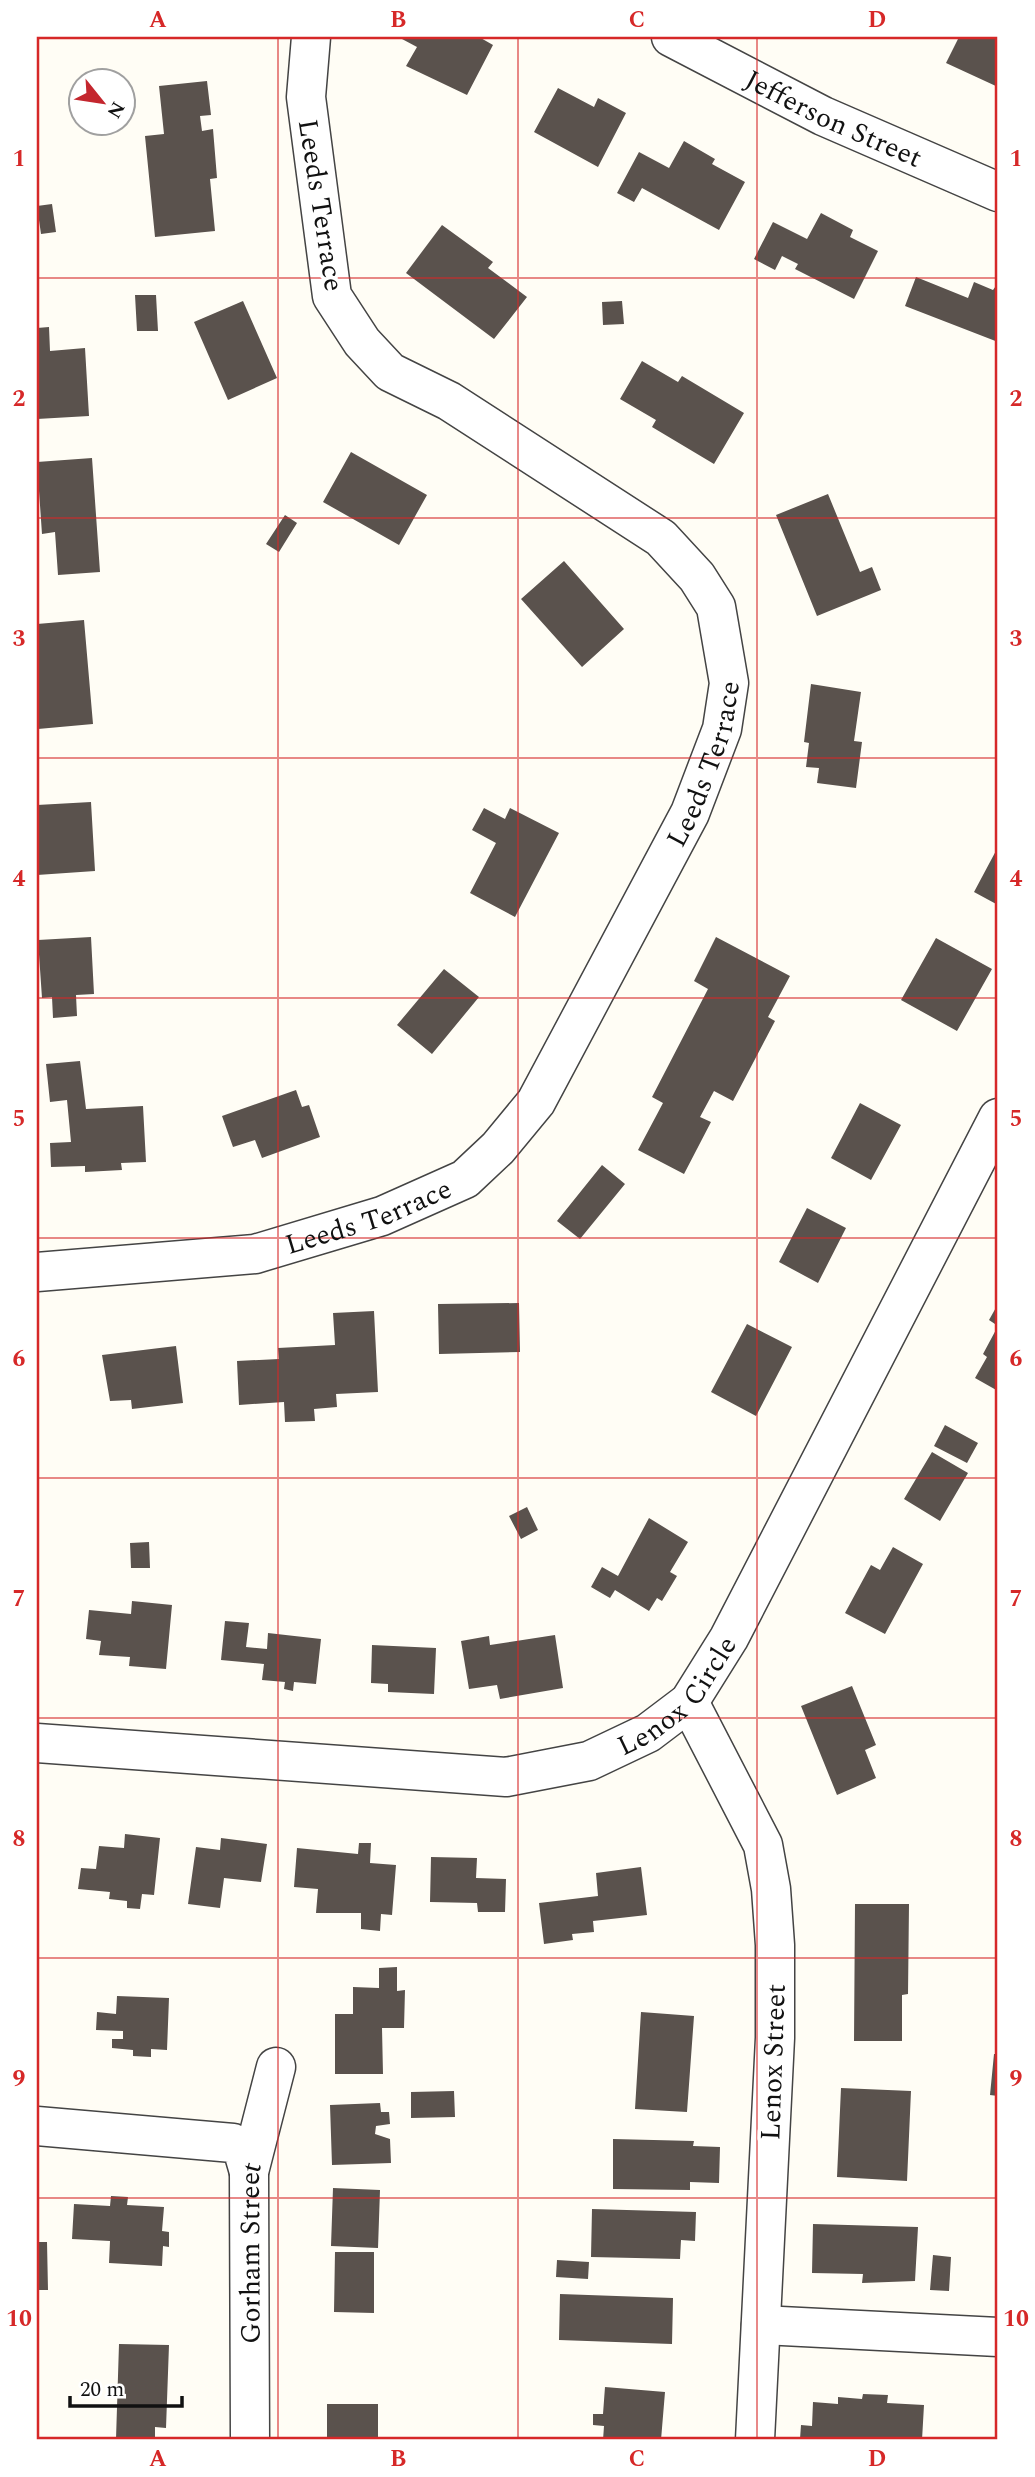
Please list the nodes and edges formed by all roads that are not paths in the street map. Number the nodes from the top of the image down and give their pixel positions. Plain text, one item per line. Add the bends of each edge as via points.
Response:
1 (311, 37) edge
2 (671, 37) edge
3 (998, 192) edge
4 (998, 1118) edge
5 (37, 1272) edge
6 (689, 1702) junction
7 (37, 1743) edge
8 (276, 2067) dead end
9 (37, 2126) edge
10 (249, 2172) junction
11 (761, 2325) junction
12 (998, 2337) edge
13 (250, 2440) edge
14 (755, 2440) edge

1 - 5 street, Leeds Terrace via 306,97 332,296 362,342 390,372 449,401 661,538 698,576 716,607 729,683 722,729 690,813 536,1102 466,1179 382,1216 255,1254
2 - 3 street, Jefferson Street via 823,116
4 - 6 street, Lenox Circle via 729,1638
6 - 7 street, Lenox Circle via 648,1733 589,1761 506,1777
6 - 11 street, Lenox Street via 763,1845 771,1889 775,2038
8 - 10 street, Gorham Street
9 - 10 street via 233,2143 242,2148
10 - 13 street, Gorham Street
11 - 12 street
11 - 14 street, Lenox Street

